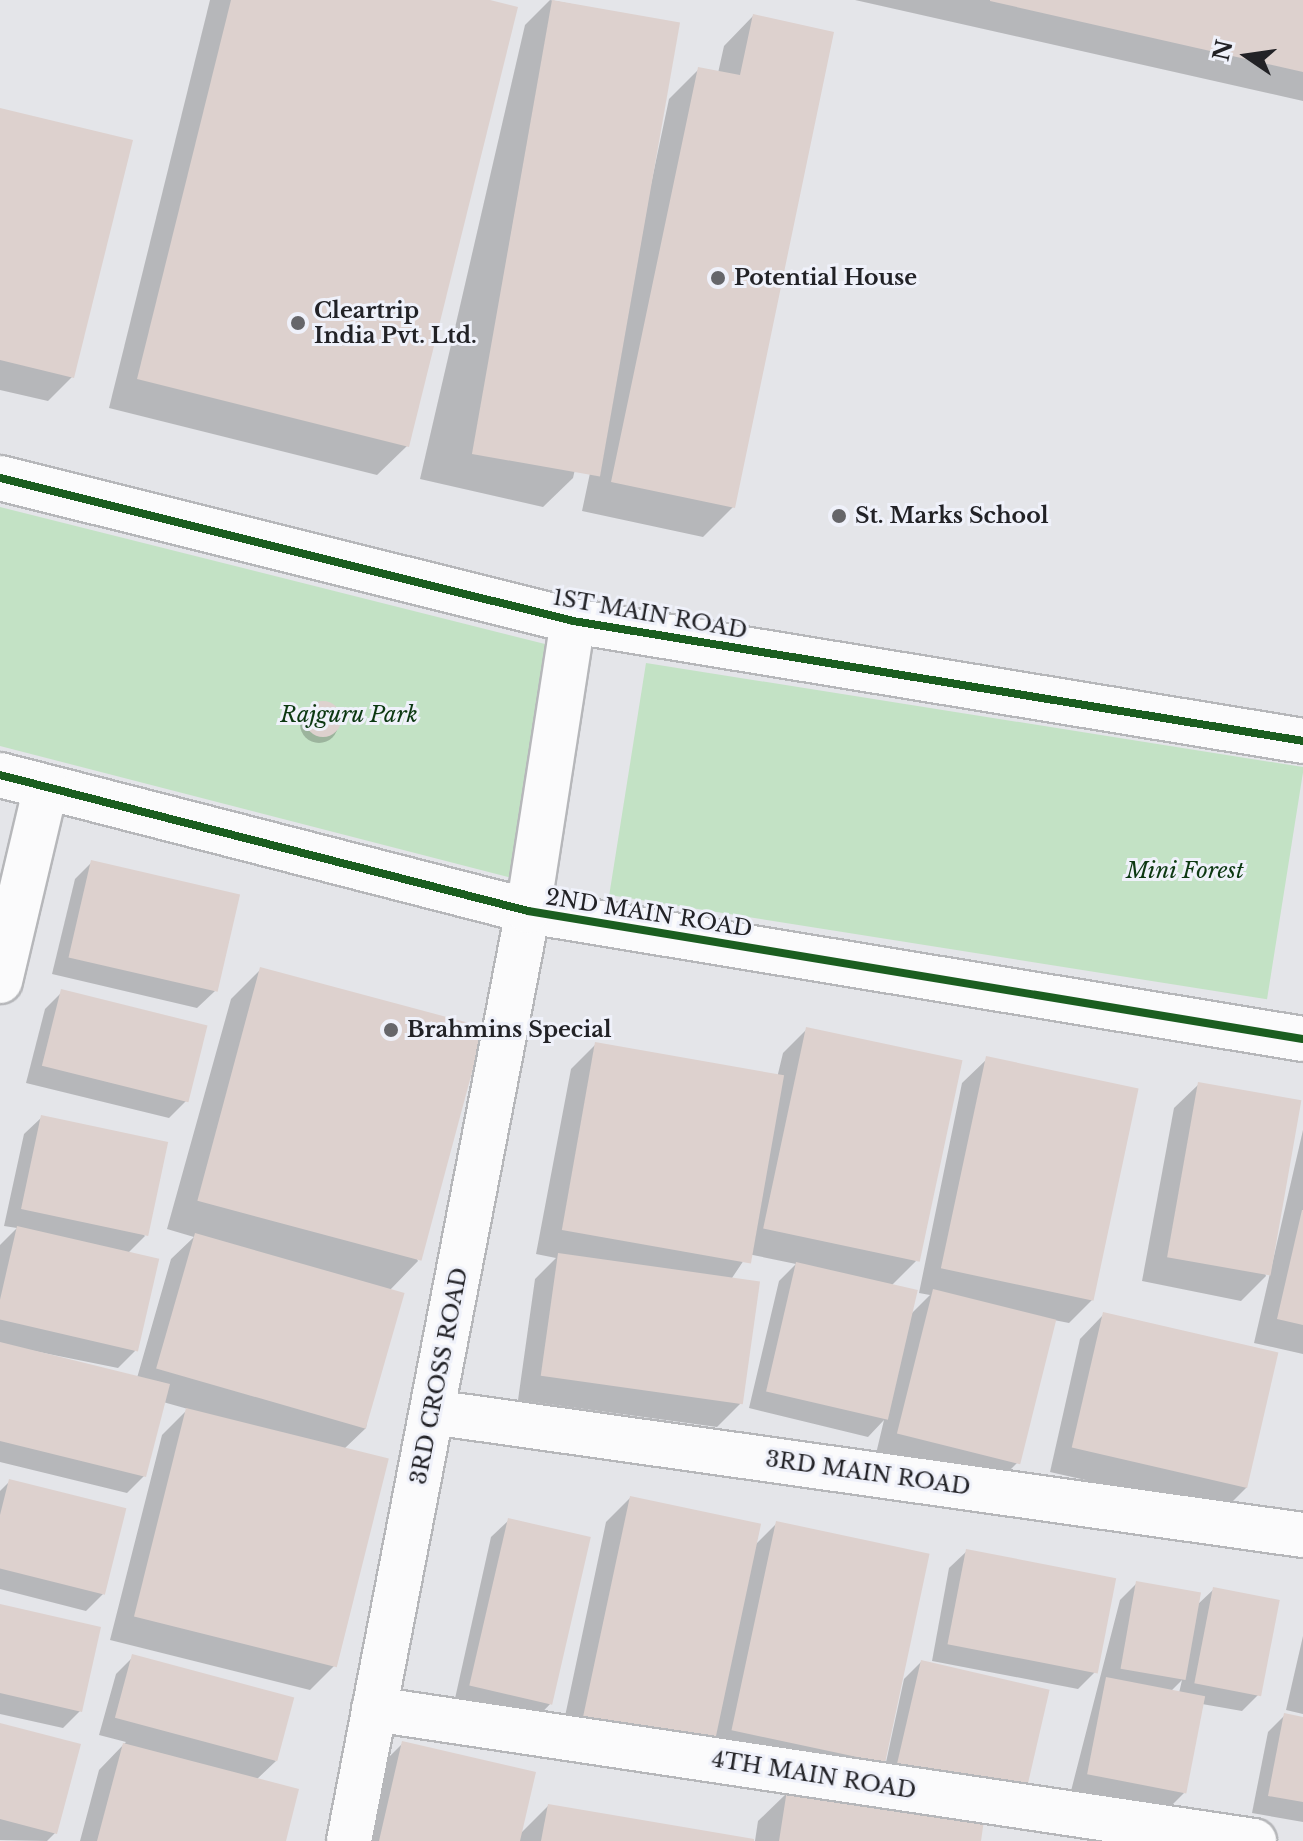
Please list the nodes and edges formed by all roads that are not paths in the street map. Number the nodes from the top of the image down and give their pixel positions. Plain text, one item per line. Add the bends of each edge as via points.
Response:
1 (0, 478) edge
2 (573, 621) junction
3 (1303, 741) edge
4 (0, 775) edge
5 (46, 787) junction
6 (528, 911) junction
7 (0, 981) edge
8 (1303, 1039) edge
9 (432, 1412) junction
10 (1303, 1535) edge
11 (374, 1709) junction
12 (349, 1841) edge
13 (1254, 1841) edge

1 - 2 street, 1ST MAIN ROAD
2 - 3 street, 1ST MAIN ROAD
2 - 6 street, 3RD CROSS ROAD
4 - 5 street, 2ND MAIN ROAD
5 - 6 street, 2ND MAIN ROAD
5 - 7 street
6 - 8 street, 2ND MAIN ROAD
6 - 9 street, 3RD CROSS ROAD
9 - 10 street, 3RD MAIN ROAD
9 - 11 street, 3RD CROSS ROAD
11 - 12 street, 3RD CROSS ROAD
11 - 13 street, 4TH MAIN ROAD

